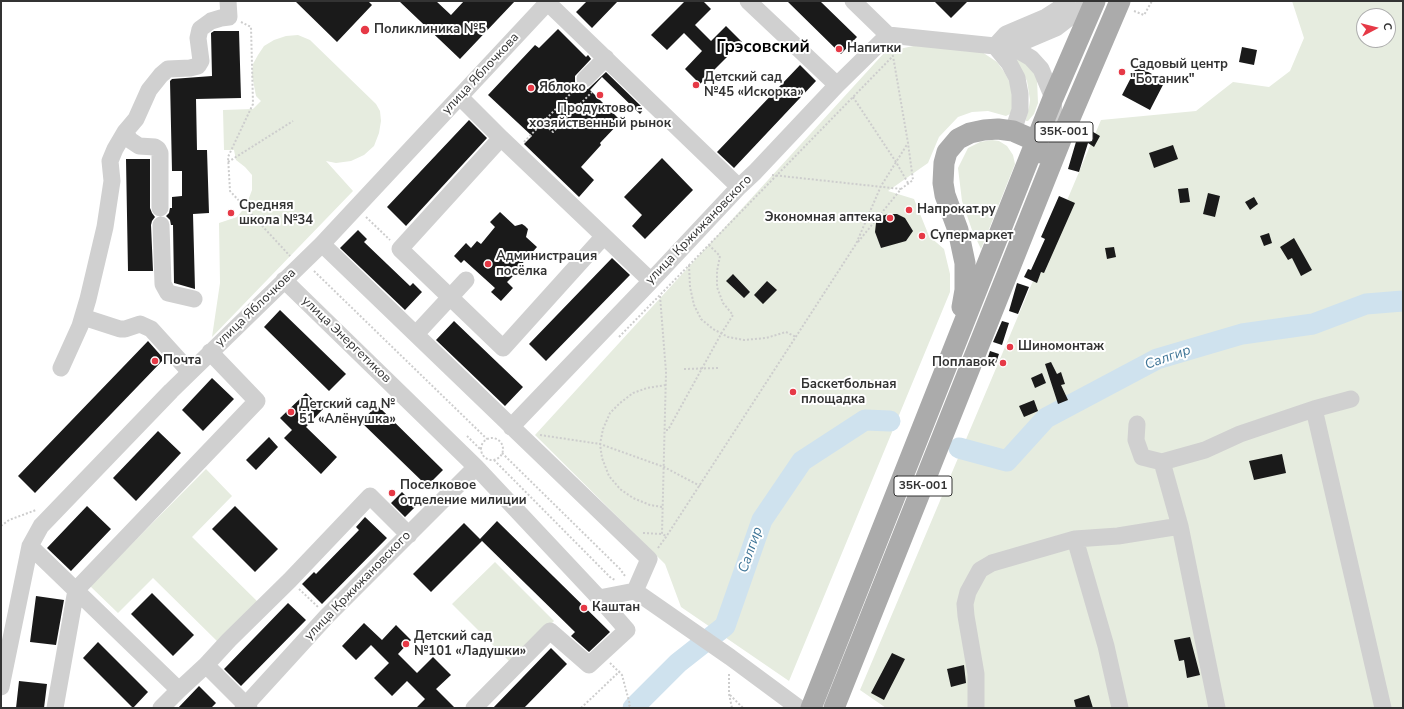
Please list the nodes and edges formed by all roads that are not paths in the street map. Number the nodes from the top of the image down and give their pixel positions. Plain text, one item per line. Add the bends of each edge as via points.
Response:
1 (748, 1) edge
2 (853, 1) edge
3 (1067, 1) edge
4 (1091, 1) edge
5 (1095, 1) edge
6 (549, 2) edge
7 (1125, 5) edge
8 (229, 9) edge
9 (885, 37) junction
10 (995, 46) junction
11 (606, 58) junction
12 (590, 84) road end
13 (837, 85) junction
14 (460, 97) junction
15 (1053, 98) junction
16 (1013, 131) junction
17 (125, 132) junction
18 (501, 138) junction
19 (1036, 141) junction
20 (1039, 176) junction
21 (739, 187) junction
22 (160, 208) dead end
23 (161, 225) dead end
24 (604, 236) junction
25 (322, 244) junction
26 (1011, 265) junction
27 (284, 280) junction
28 (466, 280) dead end
29 (655, 288) junction
30 (450, 297) junction
31 (194, 299) dead end
32 (82, 317) junction
33 (416, 334) junction
34 (958, 336) junction
35 (210, 352) junction
36 (61, 368) dead end
37 (190, 372) junction
38 (1351, 399) dead end
39 (1314, 409) junction
40 (1137, 424) dead end
41 (511, 427) junction
42 (1162, 462) junction
43 (476, 467) junction
44 (1180, 526) junction
45 (409, 534) junction
46 (1075, 539) junction
47 (30, 546) junction
48 (76, 590) junction
49 (635, 591) junction
50 (599, 598) junction
51 (206, 665) junction
52 (1, 687) edge
53 (179, 690) junction
54 (246, 707) edge
55 (54, 708) edge
56 (161, 708) edge
57 (474, 708) edge
58 (799, 708) edge
59 (811, 708) edge
60 (834, 708) edge
61 (976, 708) edge
62 (1120, 708) edge
63 (1217, 708) edge
64 (1382, 708) edge

1 - 13 street
2 - 9 street
3 - 10 street via 1046,17 1006,34
4 - 10 street via 1056,28 1023,42
5 - 15 main road, 35К-001
6 - 11 street
6 - 14 street, улица Яблочкова
7 - 26 main road, 35К-001 via 1067,125
8 - 17 street via 221,18 200,29 198,38 201,61 198,66 168,69 161,75 149,90 136,119
9 - 10 street
9 - 13 street, улица Кржижановского
10 - 15 street via 1019,51 1031,58 1041,69
10 - 16 street via 1017,78 1020,110
11 - 12 street
11 - 21 street
13 - 21 street, улица Кржижановского
14 - 18 street
14 - 25 street, улица Яблочкова
15 - 19 main road, 35К-001
15 - 20 street via 1054,134
16 - 19 main road
16 - 34 main road via 998,129 970,133 958,139 948,152 944,163 945,195 958,230 965,263 965,290
17 - 22 street via 130,140 139,146 158,149 160,153
17 - 32 street via 110,161 112,182 105,227
18 - 24 street
18 - 30 street via 400,248
19 - 20 main road via 1042,154
19 - 34 main road, 35К-001
20 - 26 main road
21 - 29 street, улица Кржижановского
23 - 31 street via 162,284 168,293
24 - 29 street
24 - 30 street via 503,348
25 - 27 street, улица Яблочкова
25 - 33 street
26 - 60 main road, 35К-001
27 - 35 street, улица Яблочкова
27 - 43 street, улица Энергетиков
28 - 30 street
29 - 41 street, улица Кржижановского
30 - 33 street
32 - 36 street
32 - 37 street via 120,329 140,324 151,329
33 - 41 street
34 - 59 main road, 35К-001
35 - 37 street, улица Яблочкова
35 - 48 street via 257,401
37 - 47 street, улица Яблочкова via 41,526
38 - 39 street
39 - 42 street via 1240,434 1205,450
39 - 64 street
40 - 42 street via 1136,440 1142,456
41 - 49 street via 649,559
42 - 44 street
43 - 45 street, улица Кржижановского
43 - 50 street, улица Энергетиков
44 - 46 street via 1118,536
44 - 63 street
45 - 51 street via 370,496
45 - 54 street, улица Кржижановского via 327,616
46 - 61 street via 992,563 980,570 974,579 968,592 966,616 976,674
46 - 62 street via 1106,646
47 - 48 street
47 - 52 street, улица Яблочкова
48 - 53 street
48 - 55 street
49 - 50 street
49 - 58 street via 730,656
50 - 57 street, улица Энергетиков via 627,630 600,655 588,665 550,631
51 - 53 street
51 - 54 street
53 - 56 street

